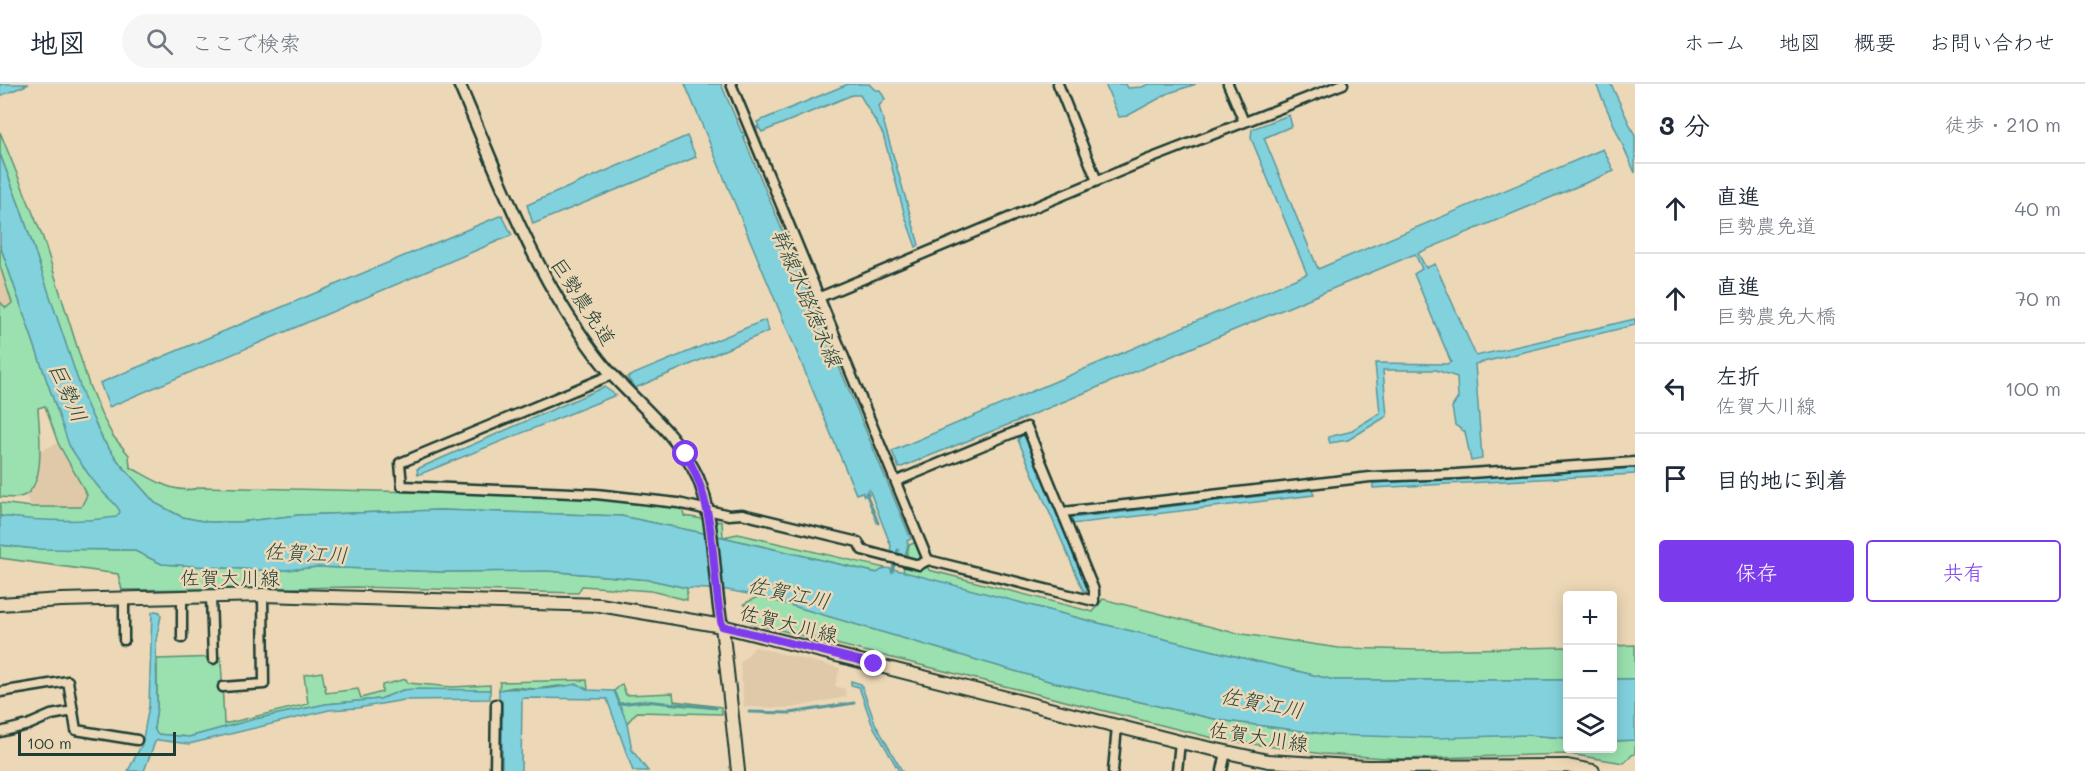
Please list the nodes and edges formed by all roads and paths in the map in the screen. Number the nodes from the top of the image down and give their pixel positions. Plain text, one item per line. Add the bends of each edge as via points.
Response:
1 (459, 84) edge
2 (731, 84) edge
3 (1058, 84) edge
4 (1228, 84) edge
5 (1343, 84) edge
6 (1244, 122) junction
7 (1098, 181) junction
8 (820, 297) junction
9 (611, 375) junction
10 (1635, 462) edge
11 (897, 481) junction
12 (1063, 512) junction
13 (707, 513) junction
14 (928, 560) junction
15 (263, 595) junction
16 (211, 596) junction
17 (182, 597) junction
18 (124, 598) junction
19 (0, 604) edge
20 (722, 626) junction
21 (182, 638) dead end
22 (124, 640) dead end
23 (213, 659) dead end
24 (223, 687) dead end
25 (0, 692) edge
26 (496, 704) dead end
27 (73, 711) junction
28 (1117, 726) junction
29 (0, 732) edge
30 (137, 740) dead end
31 (1180, 742) junction
32 (1226, 752) junction
33 (1268, 766) edge
34 (495, 771) edge
35 (738, 771) edge
36 (1113, 771) edge
37 (1177, 771) edge
38 (1222, 771) edge
39 (1593, 771) edge

1 - 9 street, 巨勢農免道 via 530,250 568,315
2 - 8 street
3 - 7 street
4 - 6 street
5 - 6 street
6 - 7 street
7 - 8 street
8 - 11 street
9 - 13 street, 巨勢農免道 via 686,454 699,481
9 - 13 street via 400,463 402,486 596,494 678,503
10 - 12 street via 1370,477
11 - 12 street via 1027,427
11 - 14 street
12 - 14 street via 1094,590 1094,601
13 - 14 street via 742,514 858,542 862,550 919,565
13 - 20 street, 巨勢農免道
15 - 16 main road, 佐賀大川線
15 - 20 main road, 佐賀大川線 via 600,606
15 - 24 street via 264,684
16 - 17 main road, 佐賀大川線
16 - 23 street
17 - 18 main road, 佐賀大川線
17 - 21 street
18 - 19 main road, 佐賀大川線
18 - 22 street
20 - 28 main road, 佐賀大川線
20 - 35 main road
25 - 27 street via 68,681
26 - 34 street
27 - 29 street
27 - 30 street via 76,730
28 - 31 main road, 佐賀大川線
28 - 36 street
31 - 32 main road, 佐賀大川線
31 - 37 street
32 - 33 main road, 佐賀大川線
32 - 38 street
33 - 39 main road, 佐賀大川線 via 1567,766

